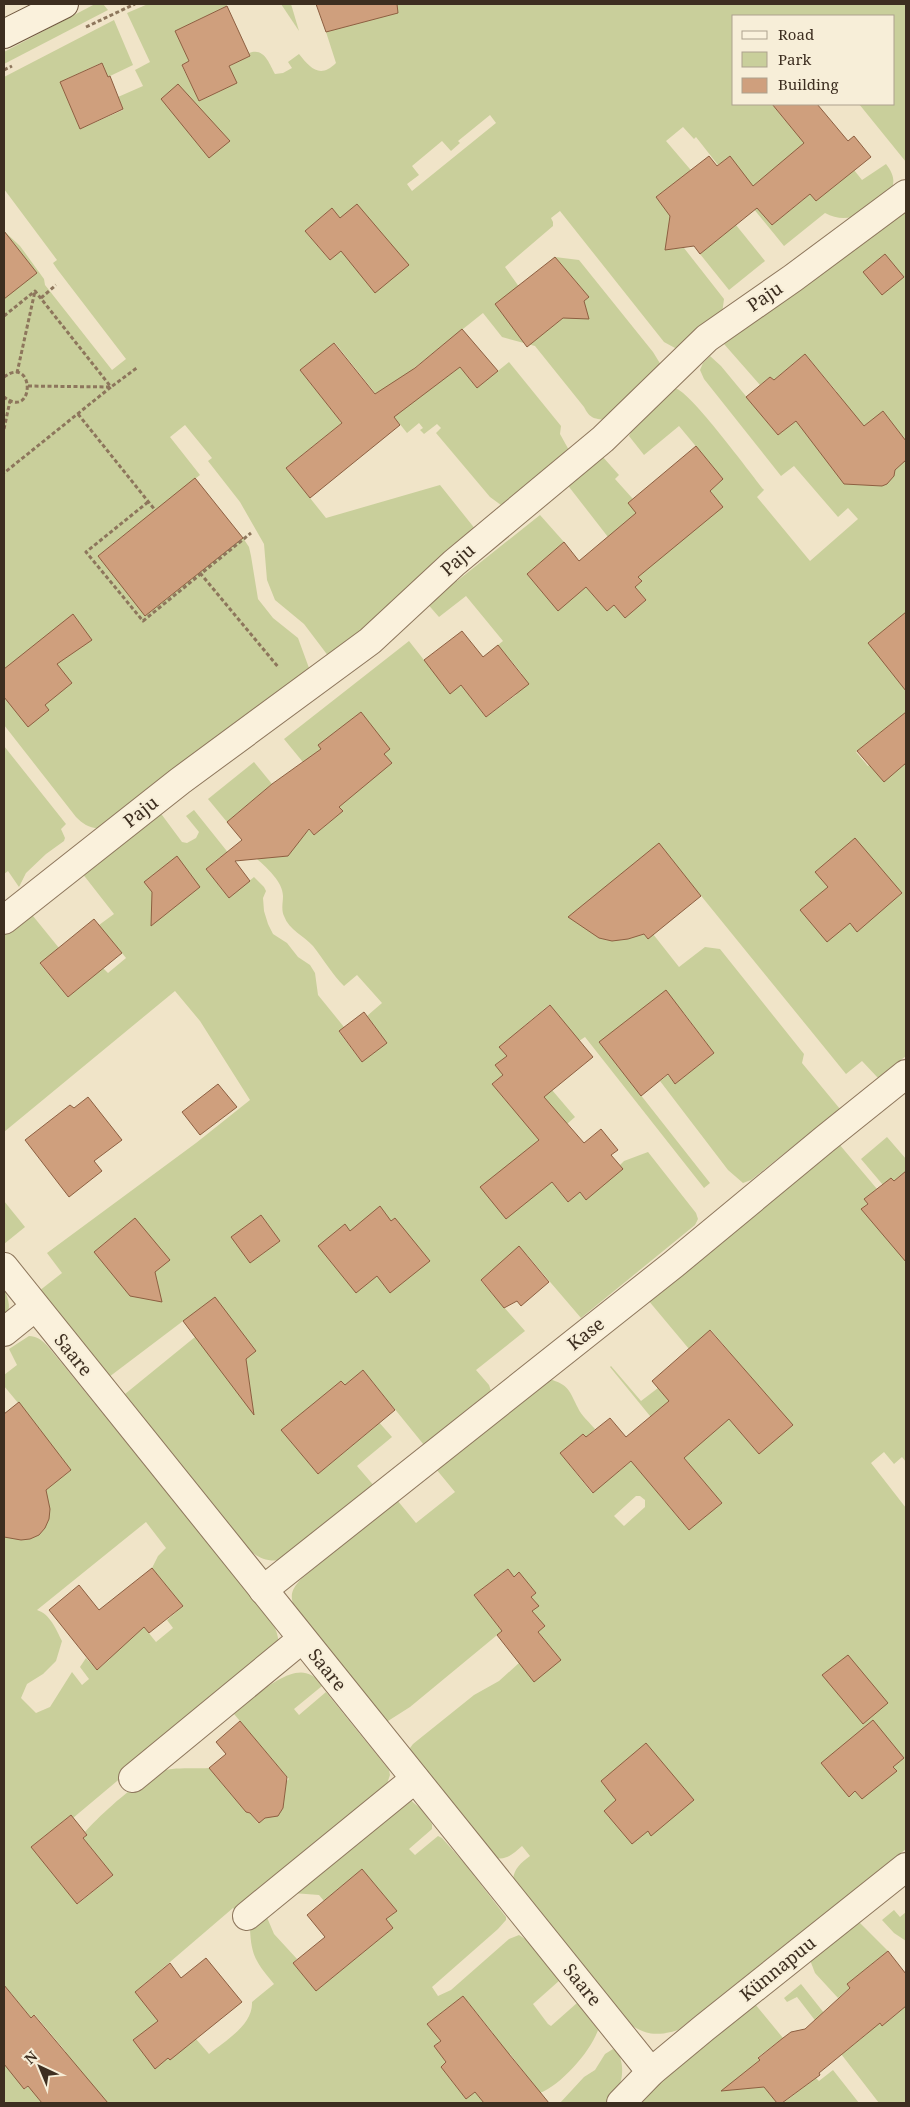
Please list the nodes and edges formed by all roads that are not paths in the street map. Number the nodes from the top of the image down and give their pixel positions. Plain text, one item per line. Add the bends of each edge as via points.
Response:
1 (64, 4) edge
2 (4, 34) edge
3 (906, 194) edge
4 (4, 920) edge
5 (906, 1074) edge
6 (4, 1268) edge
7 (35, 1307) junction
8 (4, 1332) edge
9 (263, 1590) junction
10 (302, 1639) junction
11 (133, 1778) dead end
12 (416, 1779) junction
13 (906, 1867) edge
14 (247, 1916) dead end
15 (652, 2072) junction
16 (621, 2103) edge

1 - 2 street
3 - 4 street, Paju via 707,338 603,439 454,563 370,641 180,782
5 - 9 street, Kase via 674,1264
6 - 7 street, Saare
7 - 8 street
7 - 9 street, Saare
9 - 10 street, Saare
10 - 11 street
10 - 12 street, Saare
12 - 14 street
12 - 15 street, Saare
13 - 15 street, Künnapuu
15 - 16 street, Künnapuu

